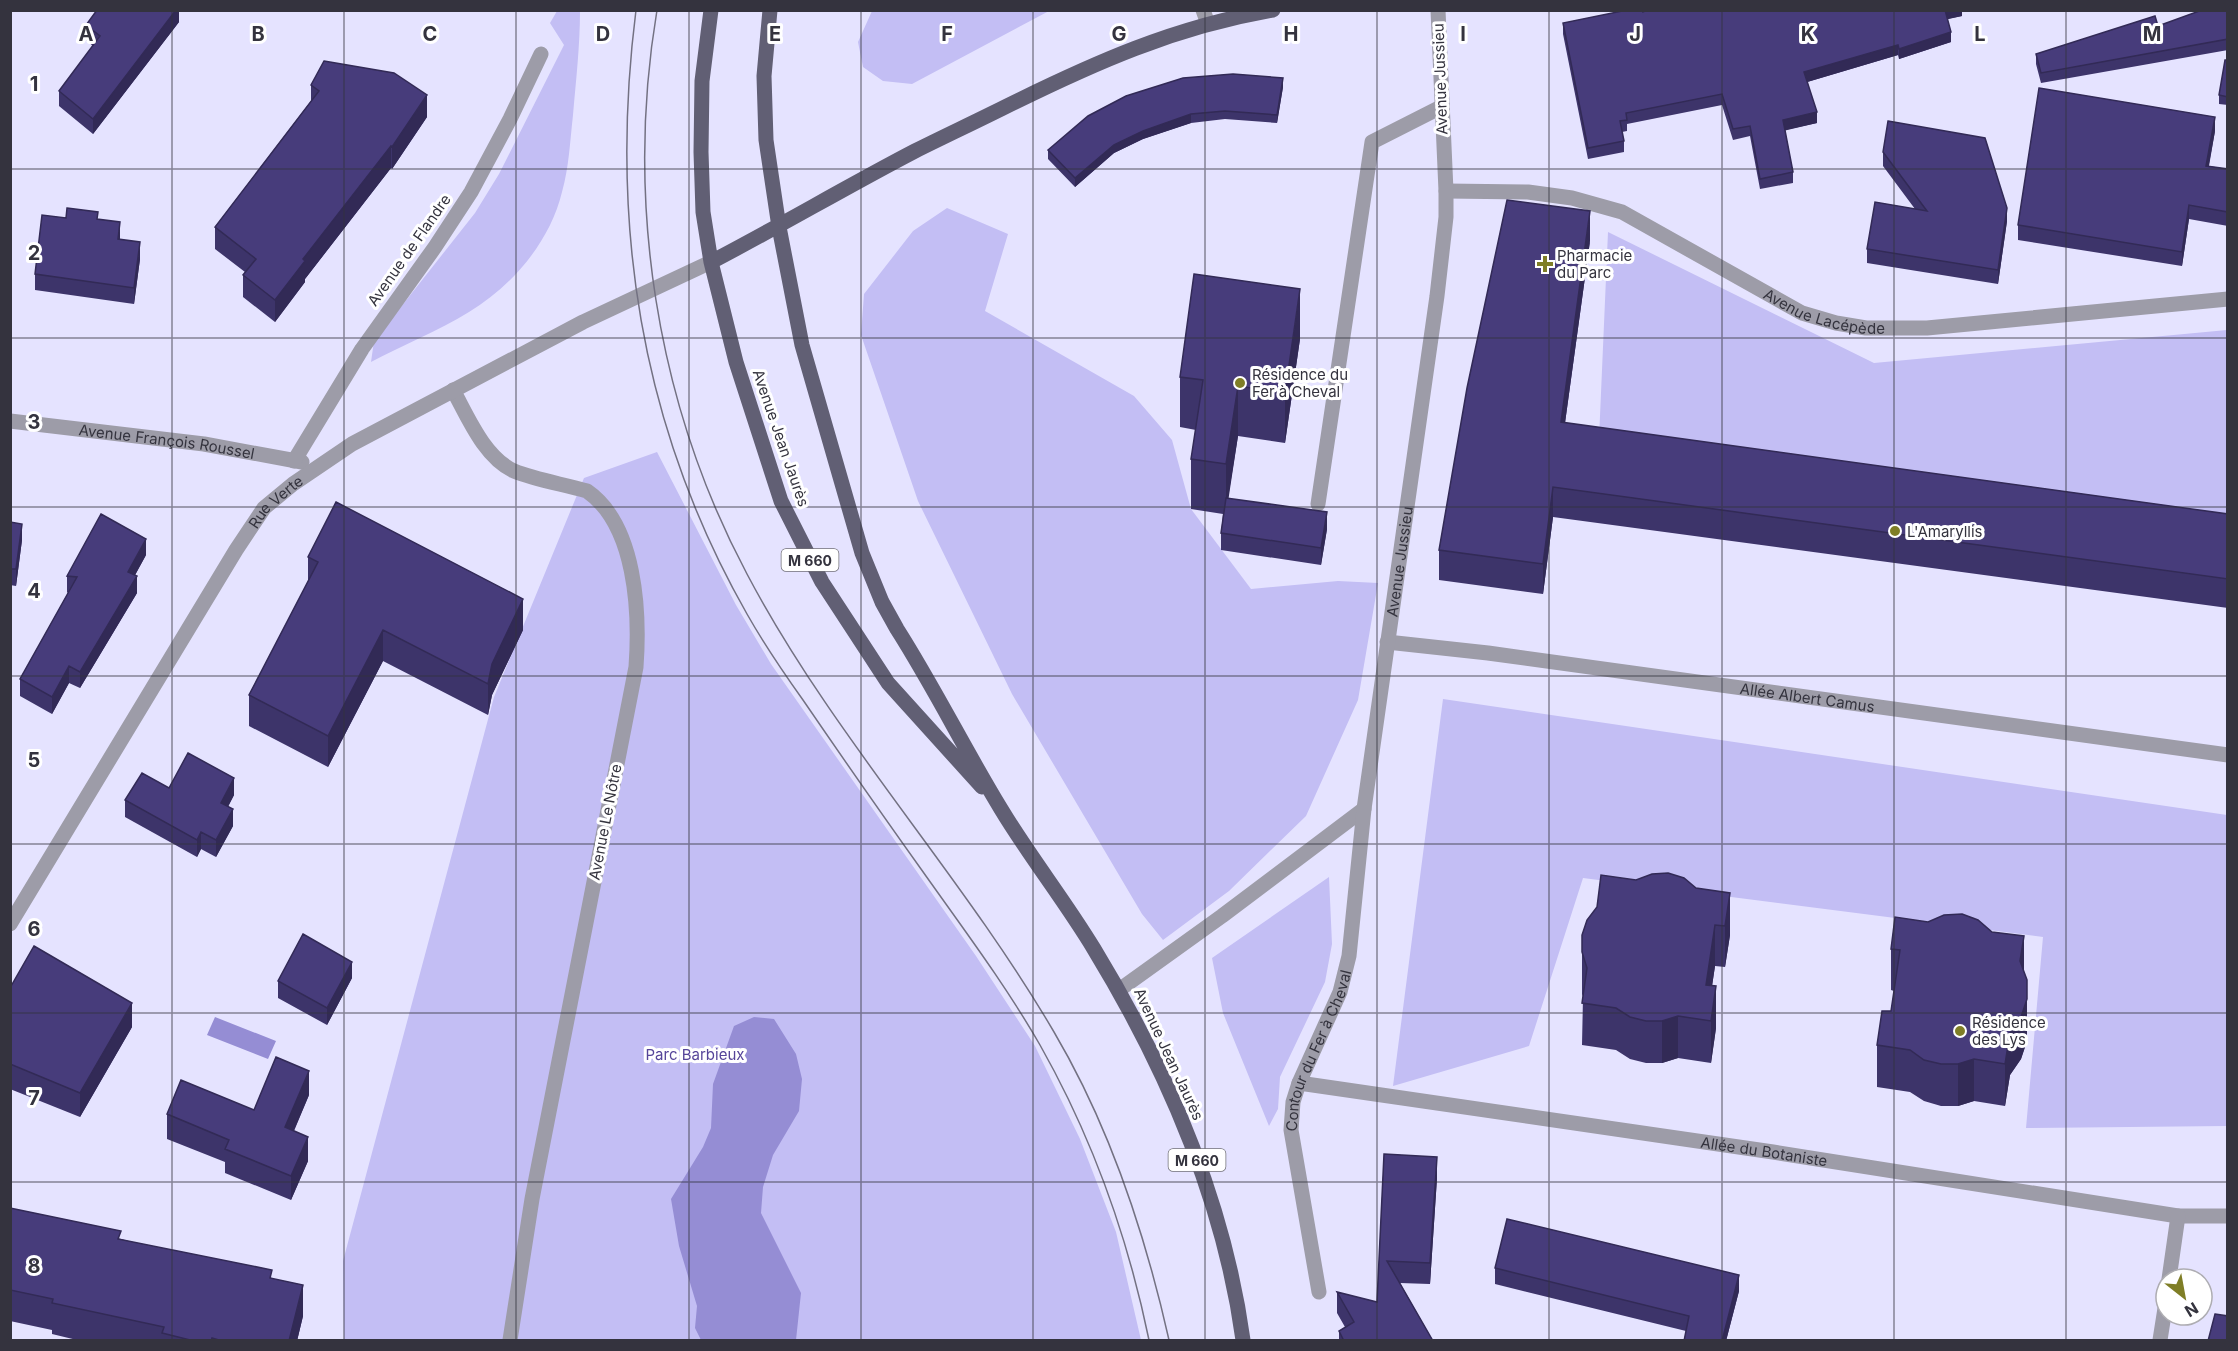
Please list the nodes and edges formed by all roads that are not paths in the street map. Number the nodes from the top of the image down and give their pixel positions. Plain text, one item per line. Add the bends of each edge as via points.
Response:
1 (711, 10) edge
2 (770, 10) edge
3 (1273, 10) edge
4 (1438, 10) edge
5 (1205, 17) edge
6 (542, 54) dead end
7 (1441, 108) junction
8 (1446, 191) junction
9 (779, 227) junction
10 (711, 262) junction
11 (2228, 299) edge
12 (453, 390) junction
13 (10, 421) edge
14 (294, 461) junction
15 (320, 465) junction
16 (1318, 504) dead end
17 (1387, 642) junction
18 (2228, 755) edge
19 (1364, 809) junction
20 (1002, 810) junction
21 (10, 924) edge
22 (1119, 990) junction
23 (1299, 1083) junction
24 (2178, 1216) junction
25 (2228, 1216) edge
26 (2171, 1267) edge
27 (1319, 1292) dead end
28 (510, 1341) edge
29 (1243, 1341) edge

1 - 10 main road, M 660 via 702,81 700,152
2 - 9 main road, M 660 via 764,112
3 - 5 main road
4 - 7 street, Avenue Jussieu
5 - 9 main road via 1076,71 916,151
6 - 14 street, Avenue de Flandre via 471,192 362,349
7 - 8 street, Avenue Jussieu
7 - 16 street via 1372,142
8 - 11 street, Avenue Lacépède via 1528,192 1572,198 1622,212 1802,313 1866,328 1927,328
8 - 17 street, Avenue Jussieu via 1437,296
9 - 10 main road
9 - 20 main road, Avenue Jean Jaurès / M 660 via 807,367 862,553 892,620
10 - 12 street, Rue Verte via 583,322
10 - 20 main road, Avenue Jean Jaurès / M 660 via 736,362 777,491 802,546 888,683
12 - 15 street, Rue Verte
12 - 28 street, Avenue Le Nôtre via 483,442 504,465 587,490 608,510 623,541 638,611 636,667 532,1199
13 - 14 street, Avenue François Roussel via 204,444
14 - 15 street, Avenue François Roussel
15 - 21 street, Rue Verte via 264,508
17 - 18 street, Allée Albert Camus
17 - 19 street, Avenue Jussieu
19 - 22 street
19 - 23 street, Contour du Fer à Cheval via 1349,956 1340,992
20 - 22 main road, Avenue Jean Jaurès / M 660
22 - 29 main road, Avenue Jean Jaurès / M 660 via 1170,1092 1211,1197 1229,1264
23 - 24 street, Allée du Botaniste
23 - 27 street, Contour du Fer à Cheval via 1291,1130
24 - 25 street, Allée du Botaniste
24 - 26 street

